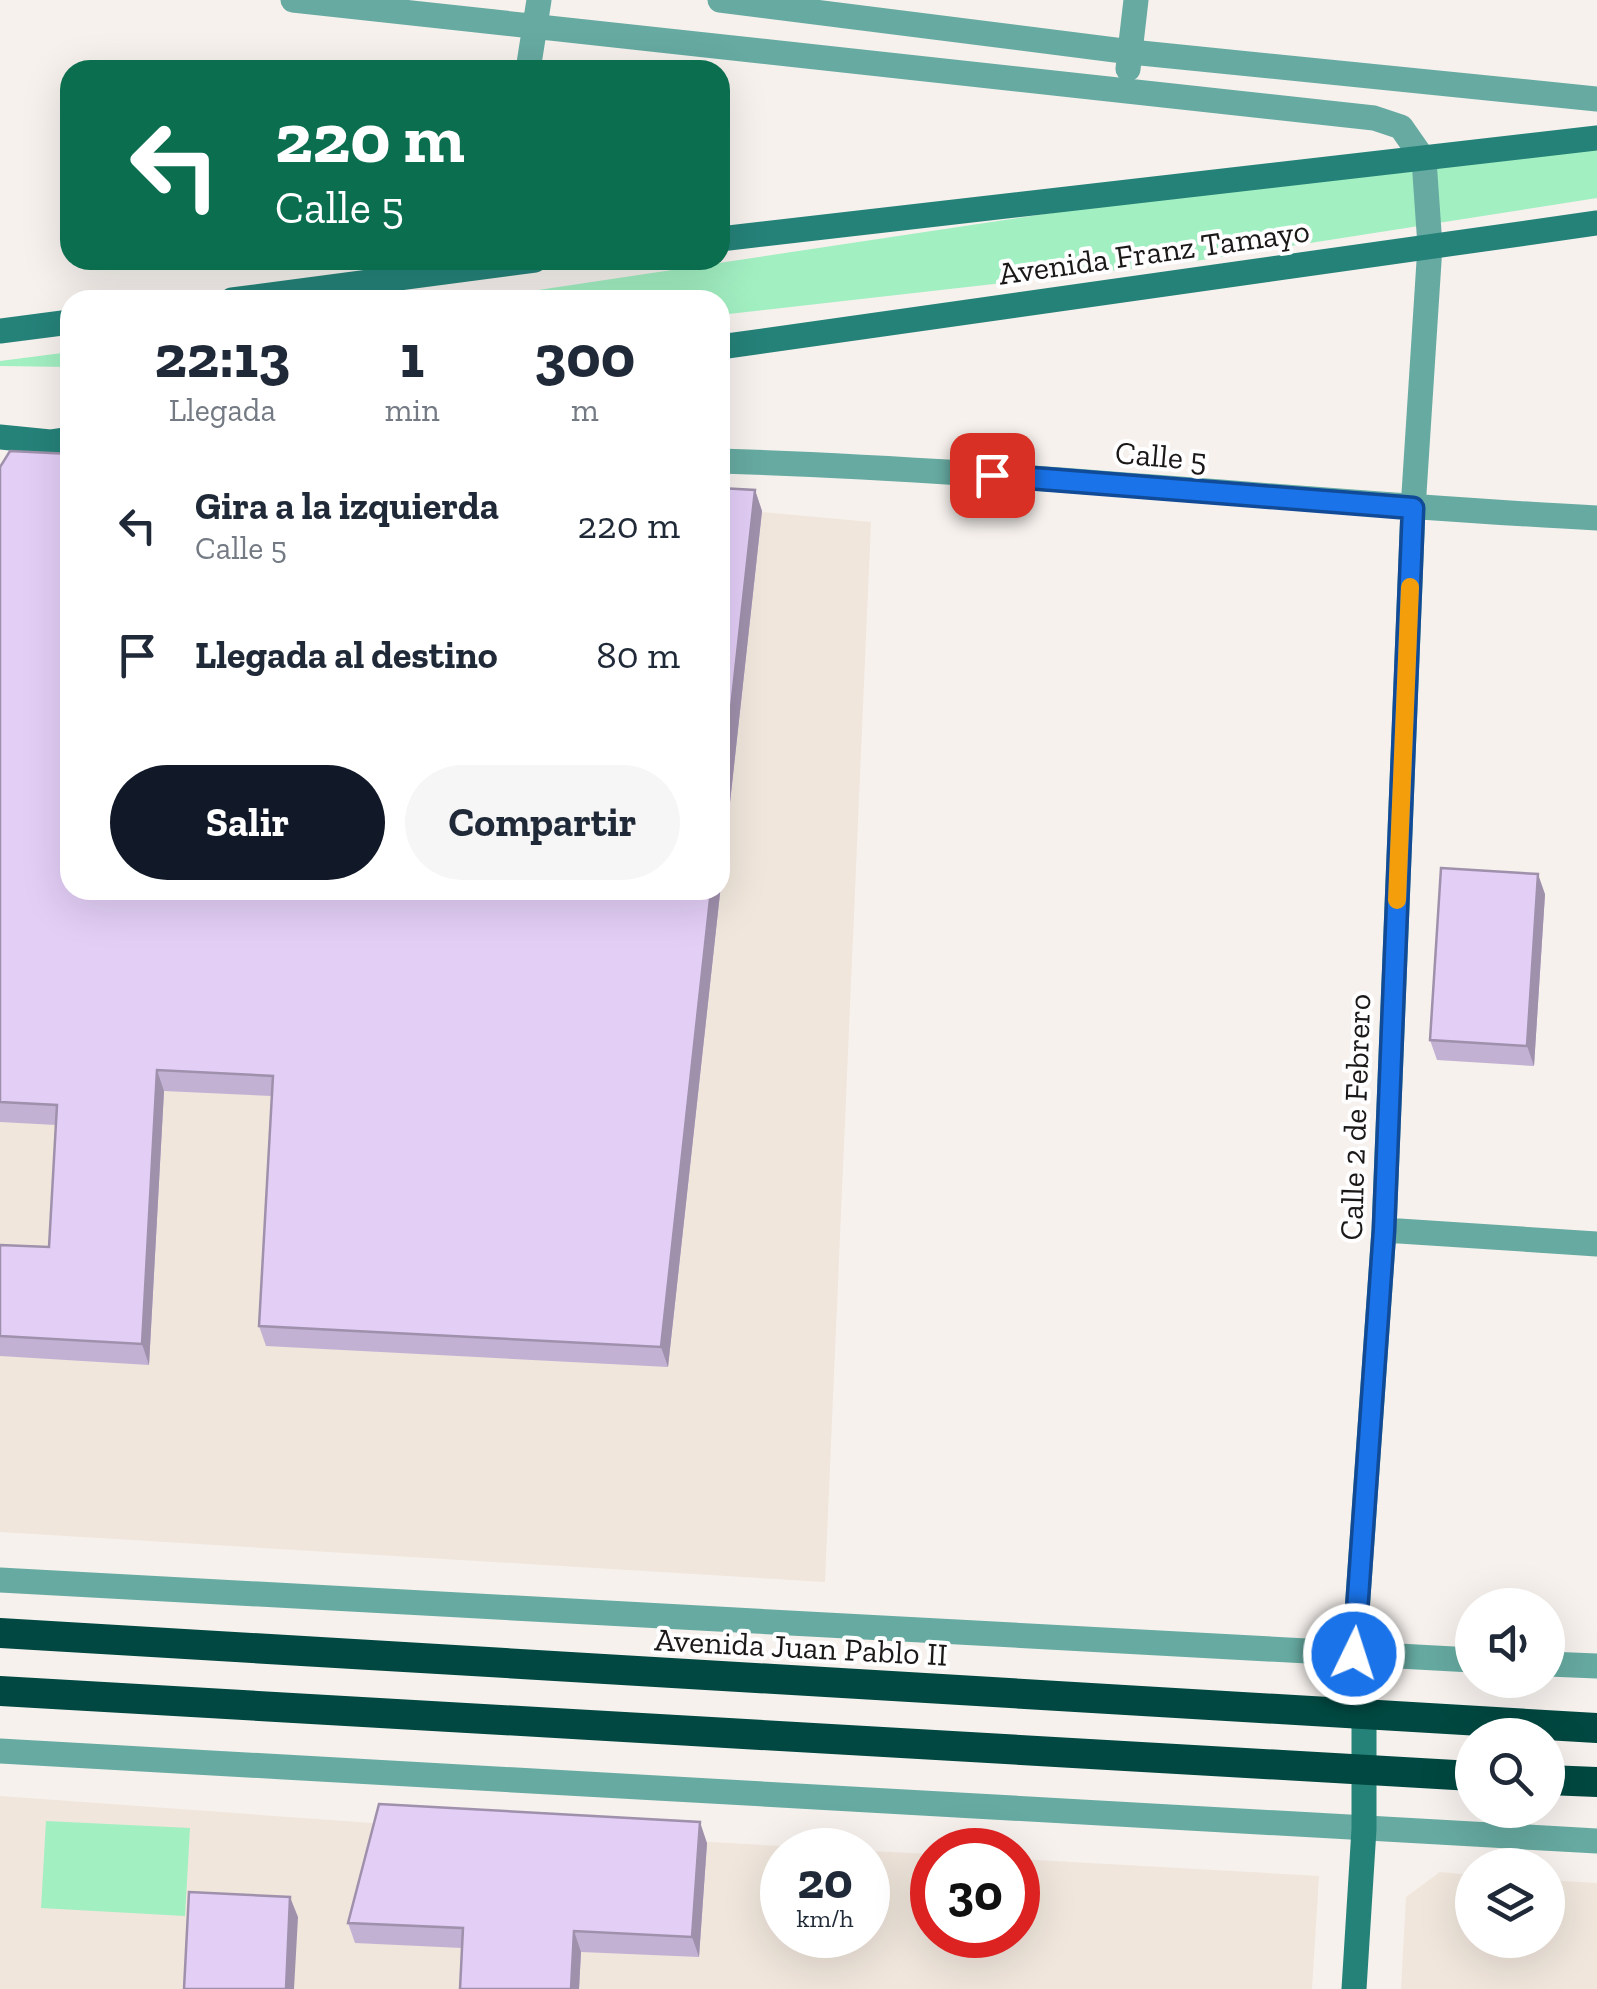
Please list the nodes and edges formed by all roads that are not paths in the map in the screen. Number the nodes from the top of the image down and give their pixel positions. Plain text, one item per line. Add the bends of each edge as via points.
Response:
1 (293, 0) edge
2 (539, 0) edge
3 (720, 0) edge
4 (1136, 0) edge
5 (536, 27) junction
6 (1131, 52) junction
7 (530, 60) edge
8 (1124, 88) junction
9 (1597, 99) edge
10 (1597, 138) edge
11 (1424, 160) junction
12 (1597, 223) edge
13 (730, 238) edge
14 (1430, 246) junction
15 (444, 270) edge
16 (303, 290) edge
17 (60, 323) edge
18 (0, 331) edge
19 (730, 346) edge
20 (0, 437) edge
21 (60, 441) edge
22 (730, 462) edge
23 (1413, 508) junction
24 (1597, 518) edge
25 (1384, 1230) junction
26 (1597, 1244) edge
27 (0, 1580) edge
28 (0, 1633) edge
29 (1354, 1654) junction
30 (1455, 1659) edge
31 (1565, 1665) edge
32 (1597, 1666) edge
33 (0, 1691) edge
34 (1364, 1716) junction
35 (1597, 1728) edge
36 (0, 1751) edge
37 (1366, 1770) junction
38 (1455, 1775) edge
39 (1565, 1781) edge
40 (1597, 1782) edge
41 (1364, 1829) junction
42 (1597, 1841) edge
43 (1354, 1989) edge

1 - 5 street
2 - 5 street
3 - 6 street
4 - 6 street
5 - 7 street
5 - 8 street
6 - 8 street
6 - 9 street
8 - 11 street via 1374,118 1401,127
10 - 11 main road, Avenida Franz Tamayo
11 - 13 main road, Avenida Franz Tamayo
11 - 14 street, Calle 2 de Febrero
12 - 14 main road, Avenida Franz Tamayo
14 - 19 main road, Avenida Franz Tamayo
14 - 23 street, Calle 2 de Febrero
15 - 16 main road
17 - 18 main road
20 - 21 main road
22 - 23 street, Calle 5 via 878,466
23 - 24 street, Calle 5
23 - 25 street, Calle 2 de Febrero
25 - 26 street
25 - 29 street, Calle 2 de Febrero
27 - 29 street, Avenida Juan Pablo II
28 - 34 highway, Avenida Juan Pablo II
29 - 30 street, Avenida Juan Pablo II
29 - 34 street, Calle 2 de Febrero
31 - 32 street
33 - 37 highway
34 - 35 highway, Avenida Juan Pablo II
34 - 37 main road, Calle 2 de Febrero
36 - 41 street
37 - 38 highway
37 - 41 main road, Calle 2 de Febrero
39 - 40 highway
41 - 42 street
41 - 43 main road, Calle 2 de Febrero

